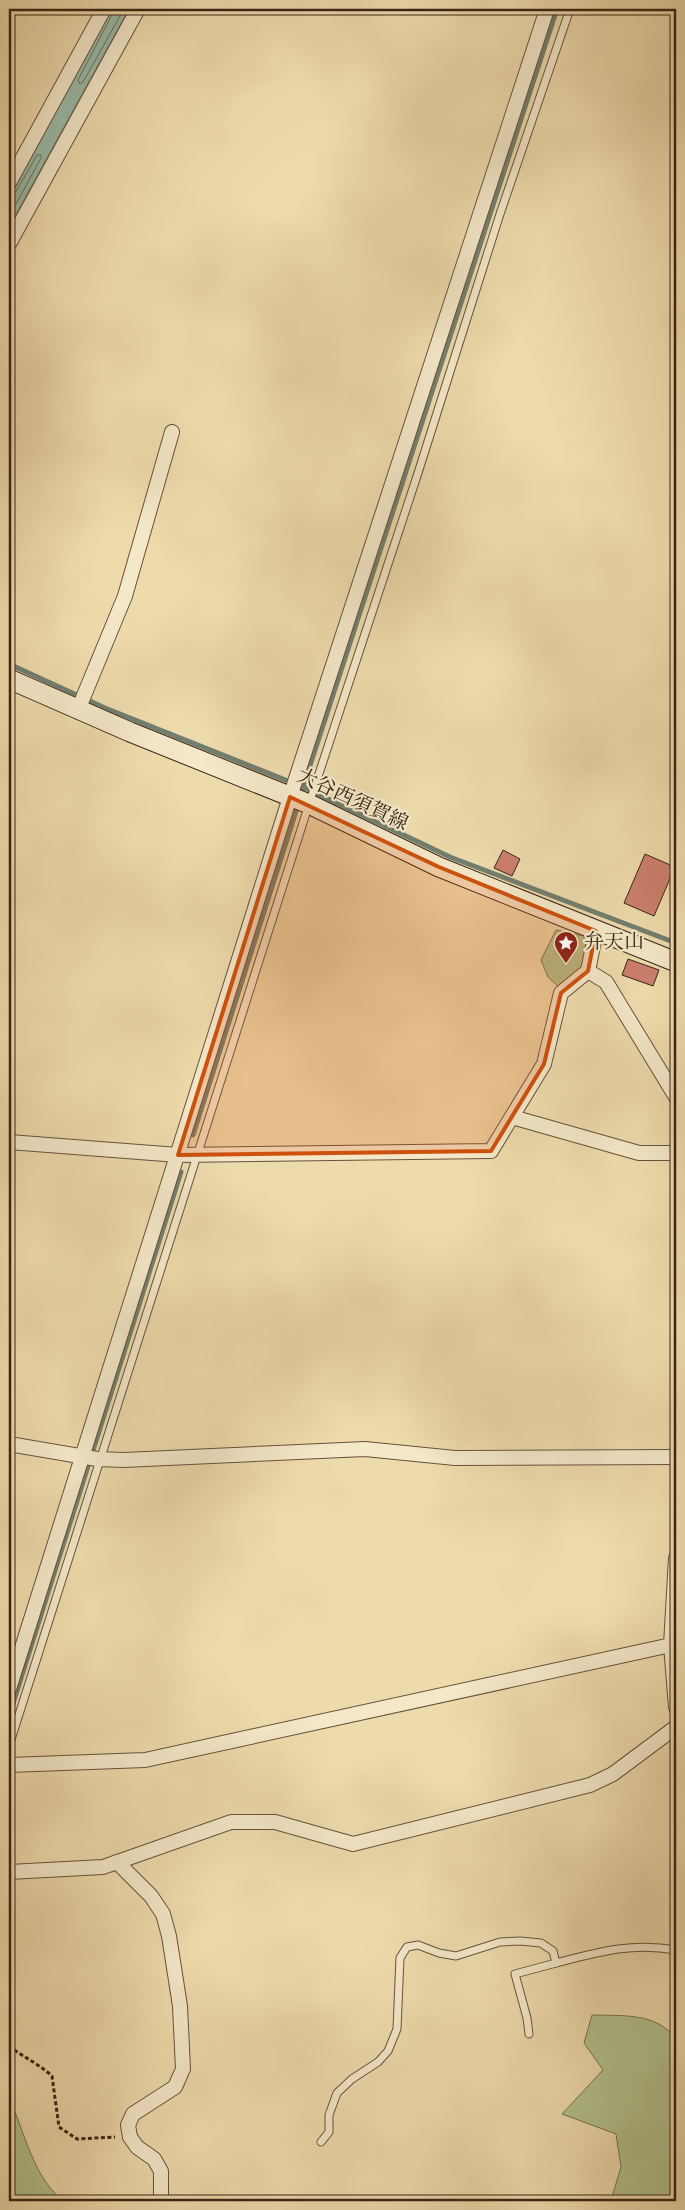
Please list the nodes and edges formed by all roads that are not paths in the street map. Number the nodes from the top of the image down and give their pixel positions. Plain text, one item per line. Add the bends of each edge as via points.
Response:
1 (104, 9) edge
2 (138, 9) edge
3 (548, 9) edge
4 (570, 9) edge
5 (9, 183) edge
6 (9, 244) edge
7 (172, 432) dead end
8 (9, 679) edge
9 (78, 710) junction
10 (299, 800) junction
11 (596, 931) junction
12 (676, 962) edge
13 (588, 971) junction
14 (676, 1097) edge
15 (512, 1117) junction
16 (9, 1142) edge
17 (676, 1153) edge
18 (178, 1155) junction
19 (198, 1155) junction
20 (9, 1444) edge
21 (676, 1457) edge
22 (91, 1458) junction
23 (676, 1558) edge
24 (671, 1645) junction
25 (9, 1689) edge
26 (676, 1707) edge
27 (676, 1727) edge
28 (9, 1746) edge
29 (9, 1765) edge
30 (118, 1862) junction
31 (9, 1872) edge
32 (676, 1950) edge
33 (556, 1963) junction
34 (529, 2034) dead end
35 (321, 2142) dead end
36 (161, 2201) edge

1 - 5 street
2 - 6 street
3 - 10 street
4 - 10 lane via 500,214 418,473
7 - 9 street via 125,596
8 - 9 main road, 大谷西須賀線
9 - 10 main road, 大谷西須賀線
10 - 11 main road, 大谷西須賀線 via 439,867
10 - 18 street
10 - 19 lane
11 - 12 main road, 大谷西須賀線
11 - 13 street
13 - 14 street via 606,982
13 - 15 street via 561,993 544,1064
15 - 17 street via 639,1153
15 - 19 street via 491,1151
16 - 18 street
18 - 19 street
18 - 22 street
19 - 22 lane
20 - 22 street
21 - 22 street via 455,1458 365,1449 124,1460
22 - 25 street
22 - 28 lane
23 - 24 street
24 - 26 street
24 - 29 street via 145,1760
27 - 30 street via 613,1774 590,1785 353,1844 275,1822 231,1822
30 - 31 street via 103,1867
30 - 36 street via 151,1896 163,1914 179,1997 183,2069 175,2087 133,2114 128,2126 137,2147 154,2160 161,2171
32 - 33 lane via 641,1946 616,1948
33 - 34 lane via 515,1974
33 - 35 lane via 553,1951 534,1942 500,1942 456,1956 418,1946 407,1947 400,1958 397,2029 388,2051 336,2093 329,2114 329,2132

